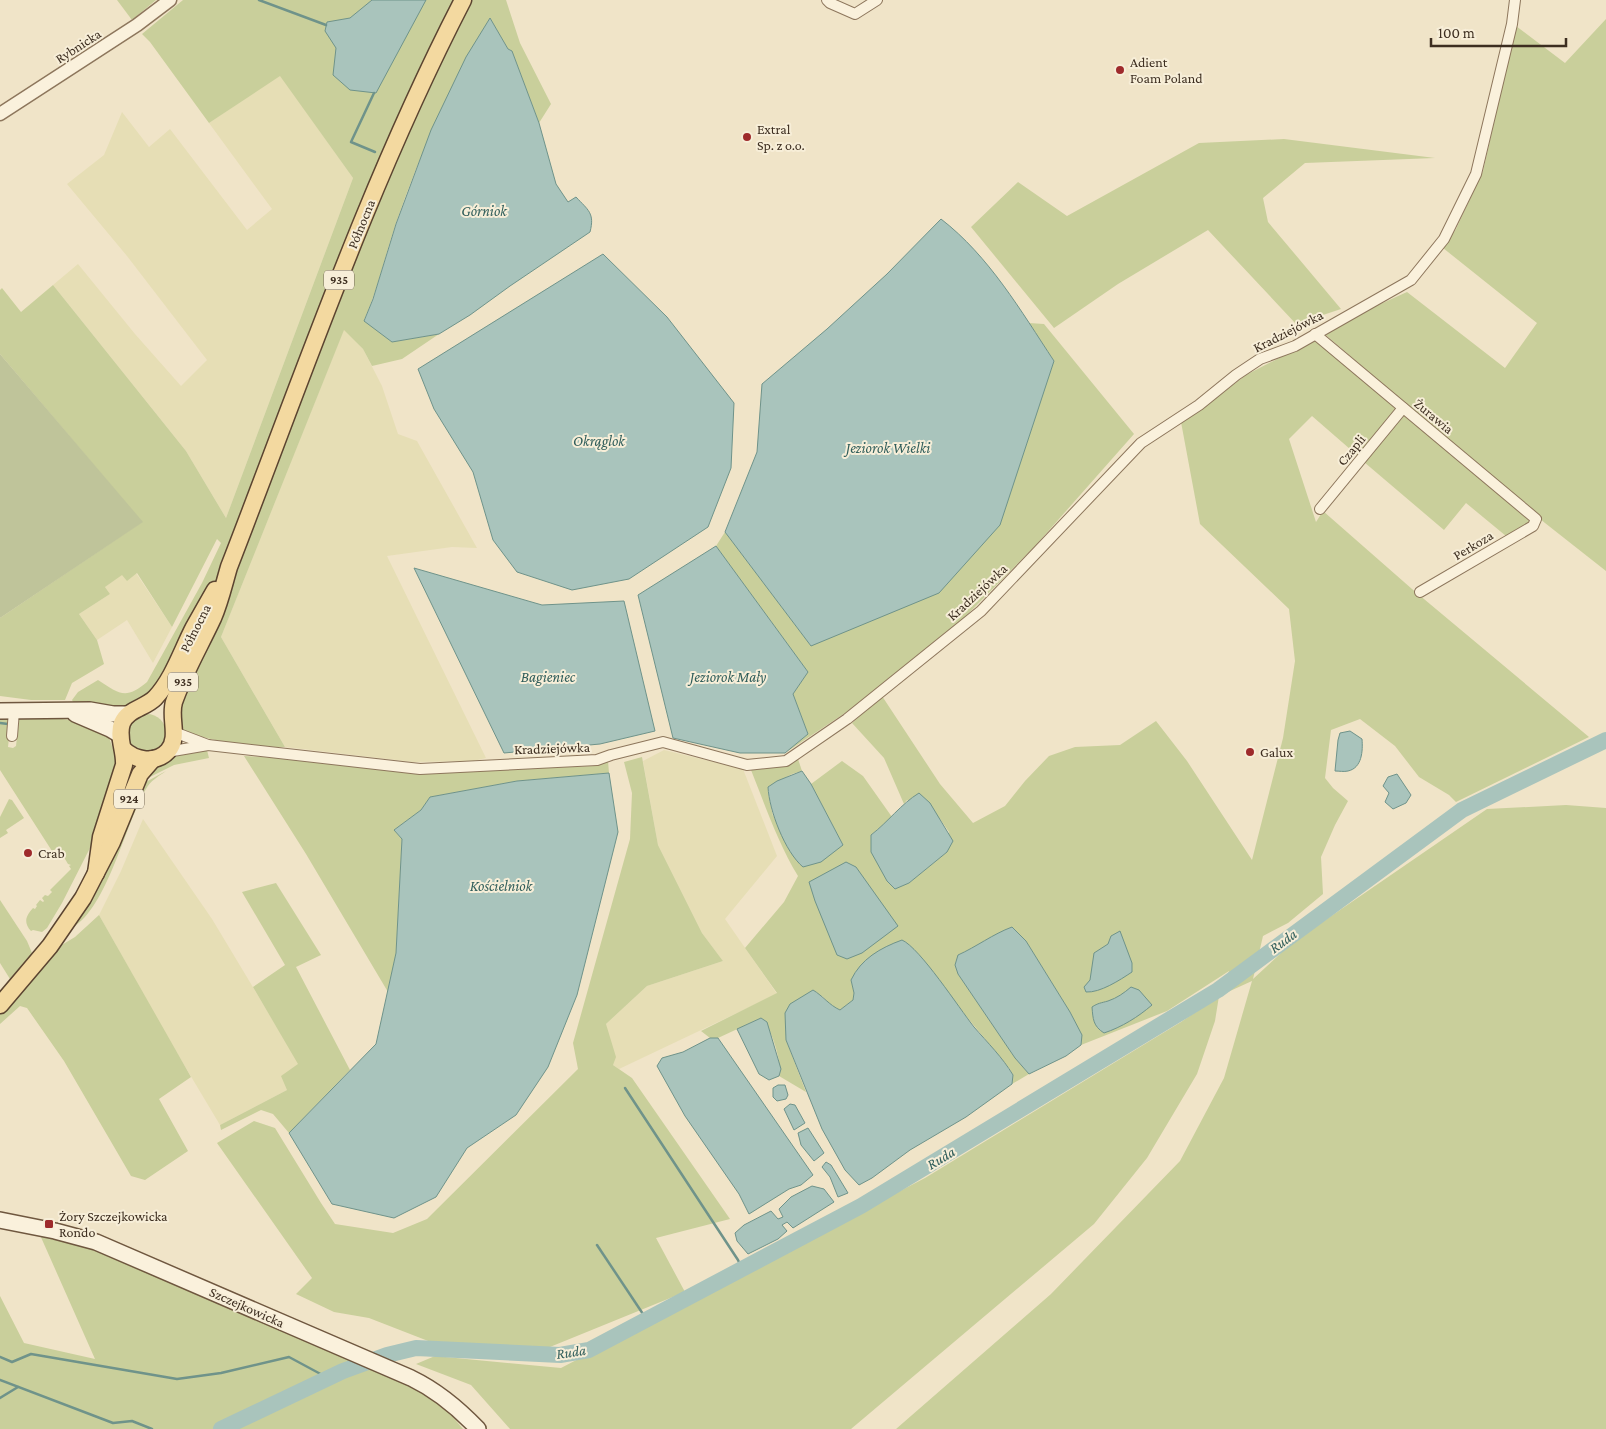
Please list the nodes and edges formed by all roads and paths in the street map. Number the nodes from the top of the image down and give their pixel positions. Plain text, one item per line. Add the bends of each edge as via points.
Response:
1 (170, 0) edge
2 (463, 0) edge
3 (827, 0) edge
4 (876, 0) edge
5 (1515, 0) edge
6 (0, 114) edge
7 (1315, 334) junction
8 (1403, 408) junction
9 (1320, 509) dead end
10 (1536, 519) joint
11 (229, 567) junction
12 (1420, 592) dead end
13 (7, 711) edge
14 (69, 711) junction
15 (134, 711) junction
16 (173, 726) junction
17 (12, 736) dead end
18 (122, 742) junction
19 (208, 745) junction
20 (160, 756) junction
21 (96, 873) junction
22 (0, 1005) edge
23 (0, 1220) edge
24 (478, 1429) edge

1 - 6 street, Rybnicka
2 - 11 main road, Północna / 935 via 388,157
3 - 4 street via 855,14
5 - 7 street, Kradziejówka via 1476,174 1444,239 1411,280
7 - 8 street, Żurawia
7 - 19 street, Kradziejówka via 1295,346 1260,359 1142,443 981,611 847,719 786,761 746,765 663,742 597,760 420,769
8 - 9 street, Czapli
8 - 10 street, Żurawia
10 - 12 street, Perkoza via 1533,526
11 - 15 main road, Północna / 935 via 163,686 154,699
11 - 16 main road, Północna / 935 via 213,618 175,700
13 - 14 main road
13 - 17 street
14 - 15 main road via 113,714
14 - 18 main road via 104,726
15 - 16 main road via 149,708 159,711
15 - 18 main road, 924 via 122,724
16 - 19 street, Kradziejówka
16 - 20 main road, 924 via 173,741
18 - 20 main road via 135,757
18 - 21 main road, 924 via 123,770 101,837
19 - 20 street, Kradziejówka
20 - 21 main road, 924 via 140,774
21 - 22 main road, 924 via 59,934
23 - 24 main road, Szczejkowicka via 96,1242 427,1385 455,1405

